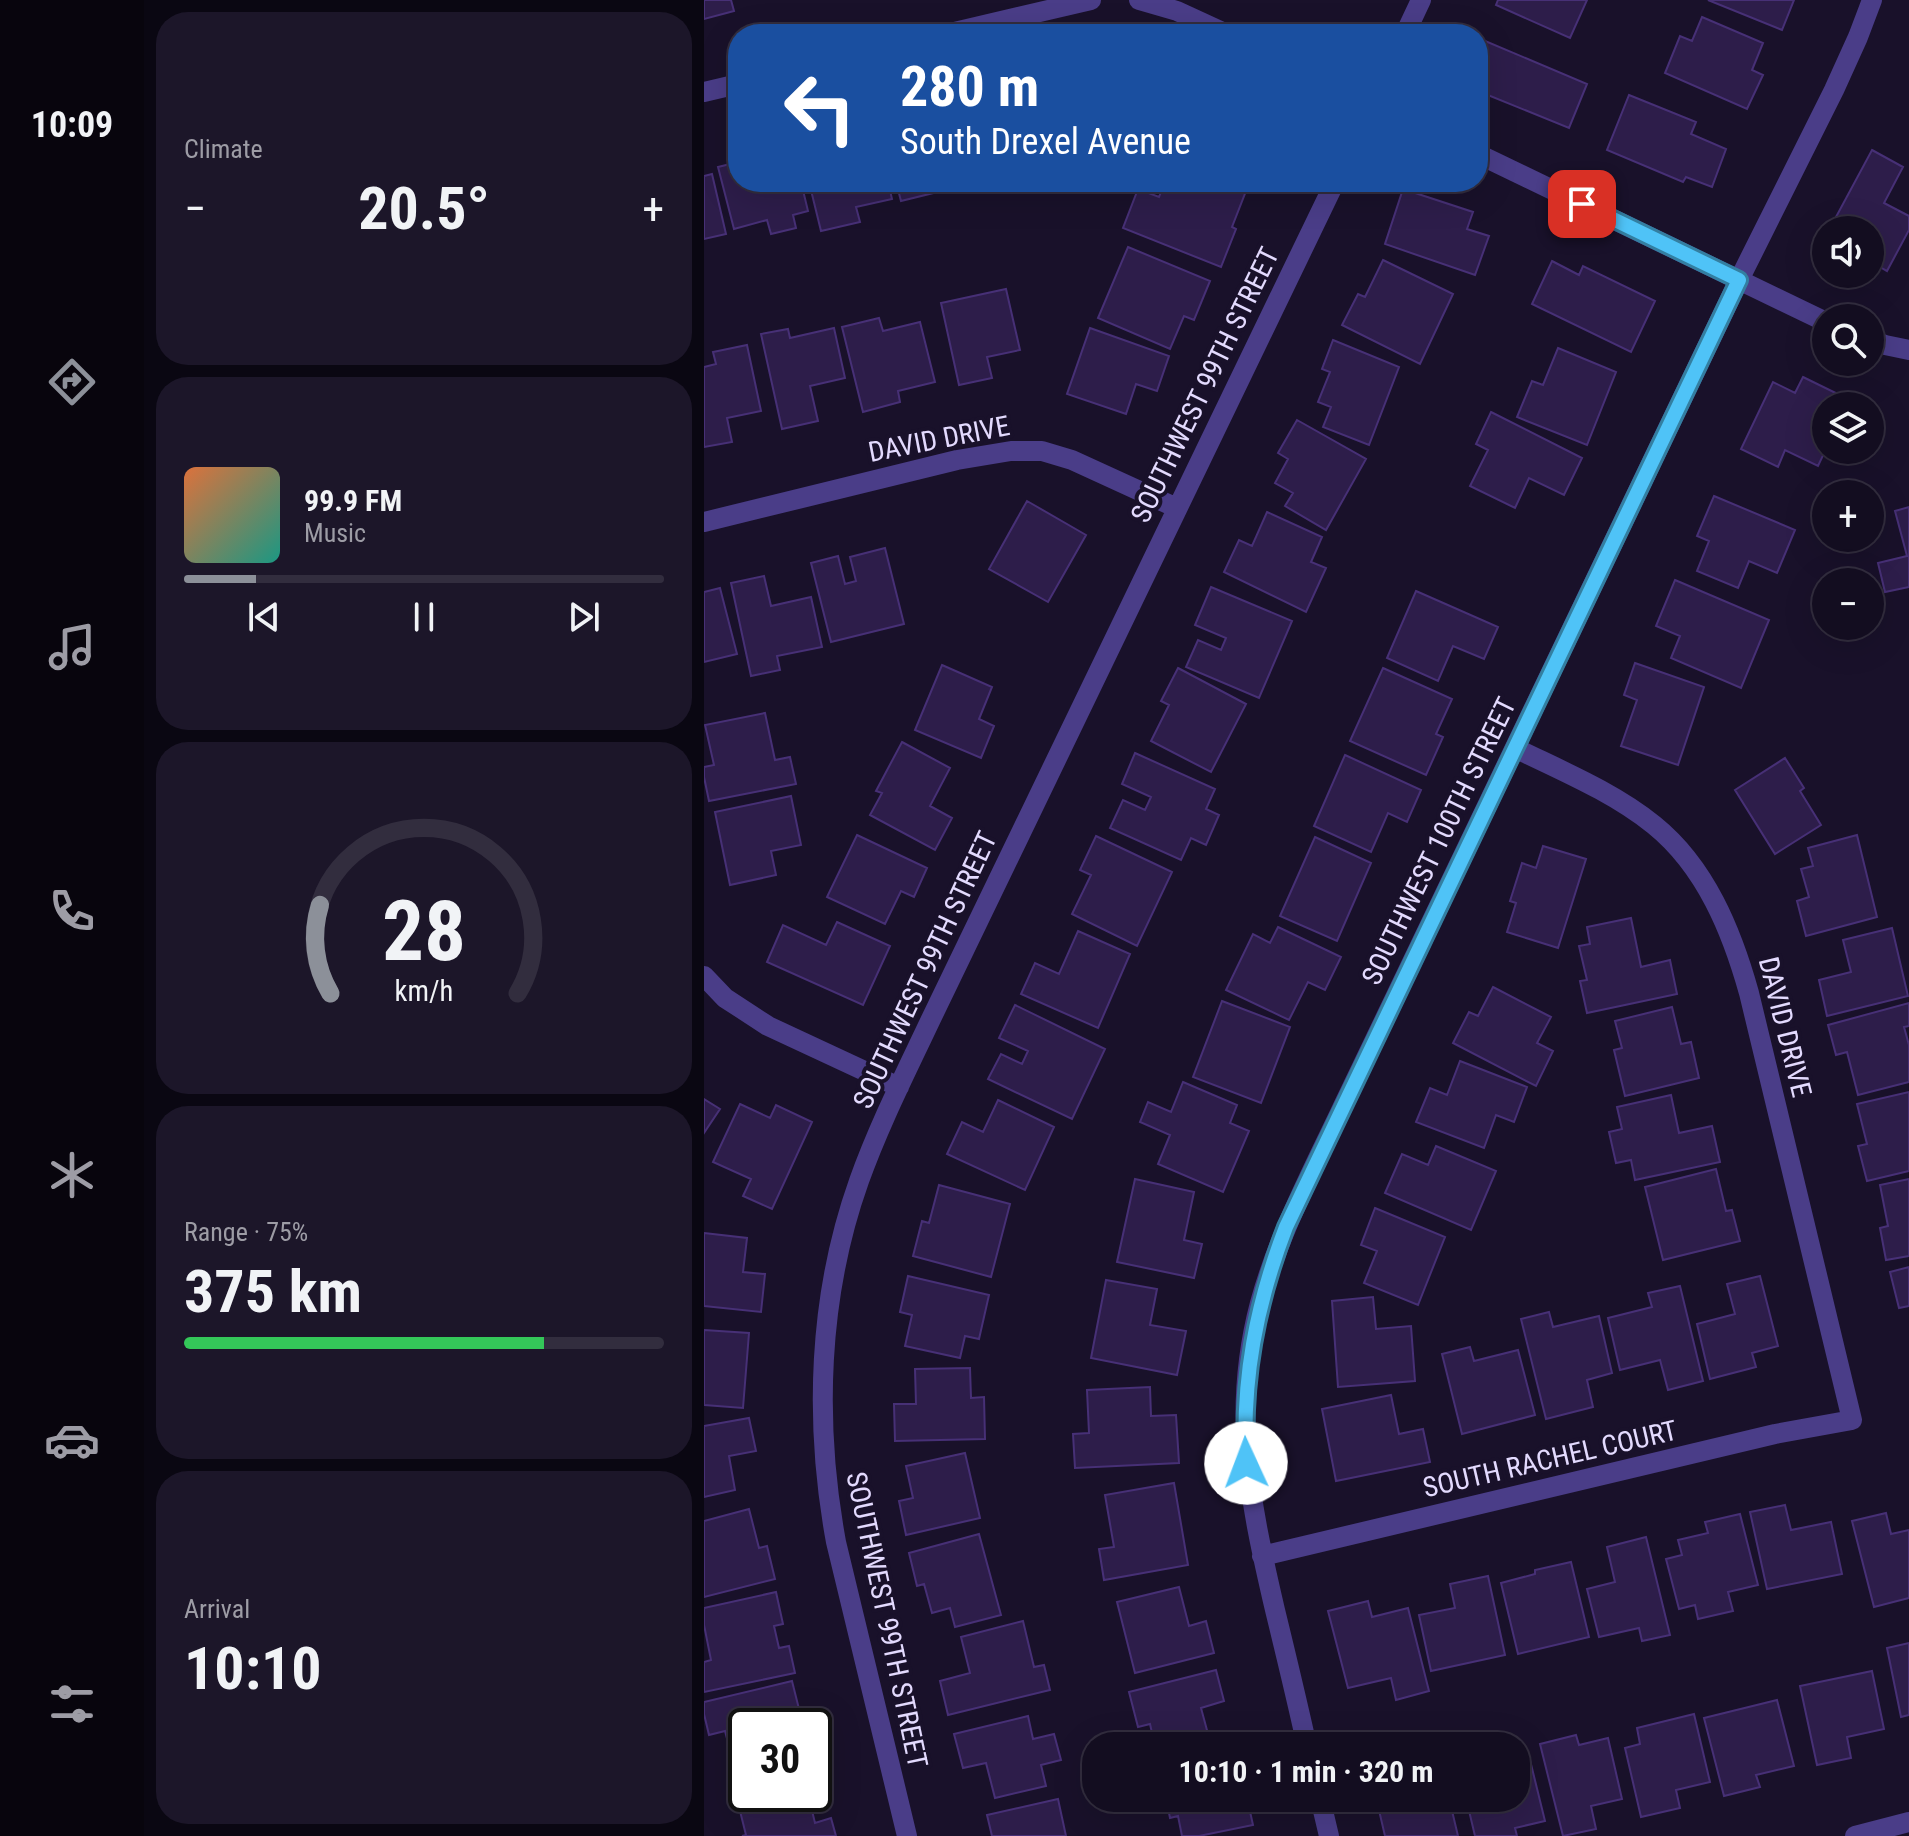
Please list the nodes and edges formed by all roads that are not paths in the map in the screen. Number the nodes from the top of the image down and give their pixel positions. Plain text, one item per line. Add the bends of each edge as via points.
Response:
1 (1091, 0) edge
2 (1139, 0) edge
3 (1421, 0) edge
4 (1872, 0) edge
5 (989, 24) edge
6 (1205, 24) edge
7 (1410, 24) edge
8 (728, 86) edge
9 (704, 92) edge
10 (1488, 159) edge
11 (1330, 192) edge
12 (1739, 280) junction
13 (1812, 315) edge
14 (1884, 345) edge
15 (1909, 350) edge
16 (1177, 508) junction
17 (704, 522) edge
18 (1515, 748) junction
19 (704, 976) edge
20 (899, 1087) junction
21 (1852, 1420) joint
22 (1262, 1556) junction
23 (1304, 1732) edge
24 (1323, 1812) edge
25 (1909, 1822) edge
26 (907, 1836) edge
27 (1329, 1836) edge
28 (1855, 1836) edge

1 - 5 street
2 - 6 street
3 - 7 street
4 - 12 street, SOUTHWEST 100TH STREET via 1834,90
8 - 9 street
10 - 12 street
11 - 16 street, SOUTHWEST 99TH STREET
12 - 13 street
12 - 18 street, SOUTHWEST 100TH STREET
14 - 15 street
16 - 17 street, DAVID DRIVE via 1072,460 1042,451 1011,451
16 - 20 street, SOUTHWEST 99TH STREET
18 - 21 street, DAVID DRIVE via 1580,779 1656,827 1696,871 1724,921 1749,993
18 - 22 street, SOUTHWEST 100TH STREET via 1272,1265 1253,1337 1245,1432
19 - 20 street via 725,998 768,1026
20 - 26 street, SOUTHWEST 99TH STREET via 846,1221 825,1331 823,1426 836,1542
21 - 22 street, SOUTH RACHEL COURT
22 - 23 street, SOUTHWEST 100TH STREET
24 - 27 street
25 - 28 street

